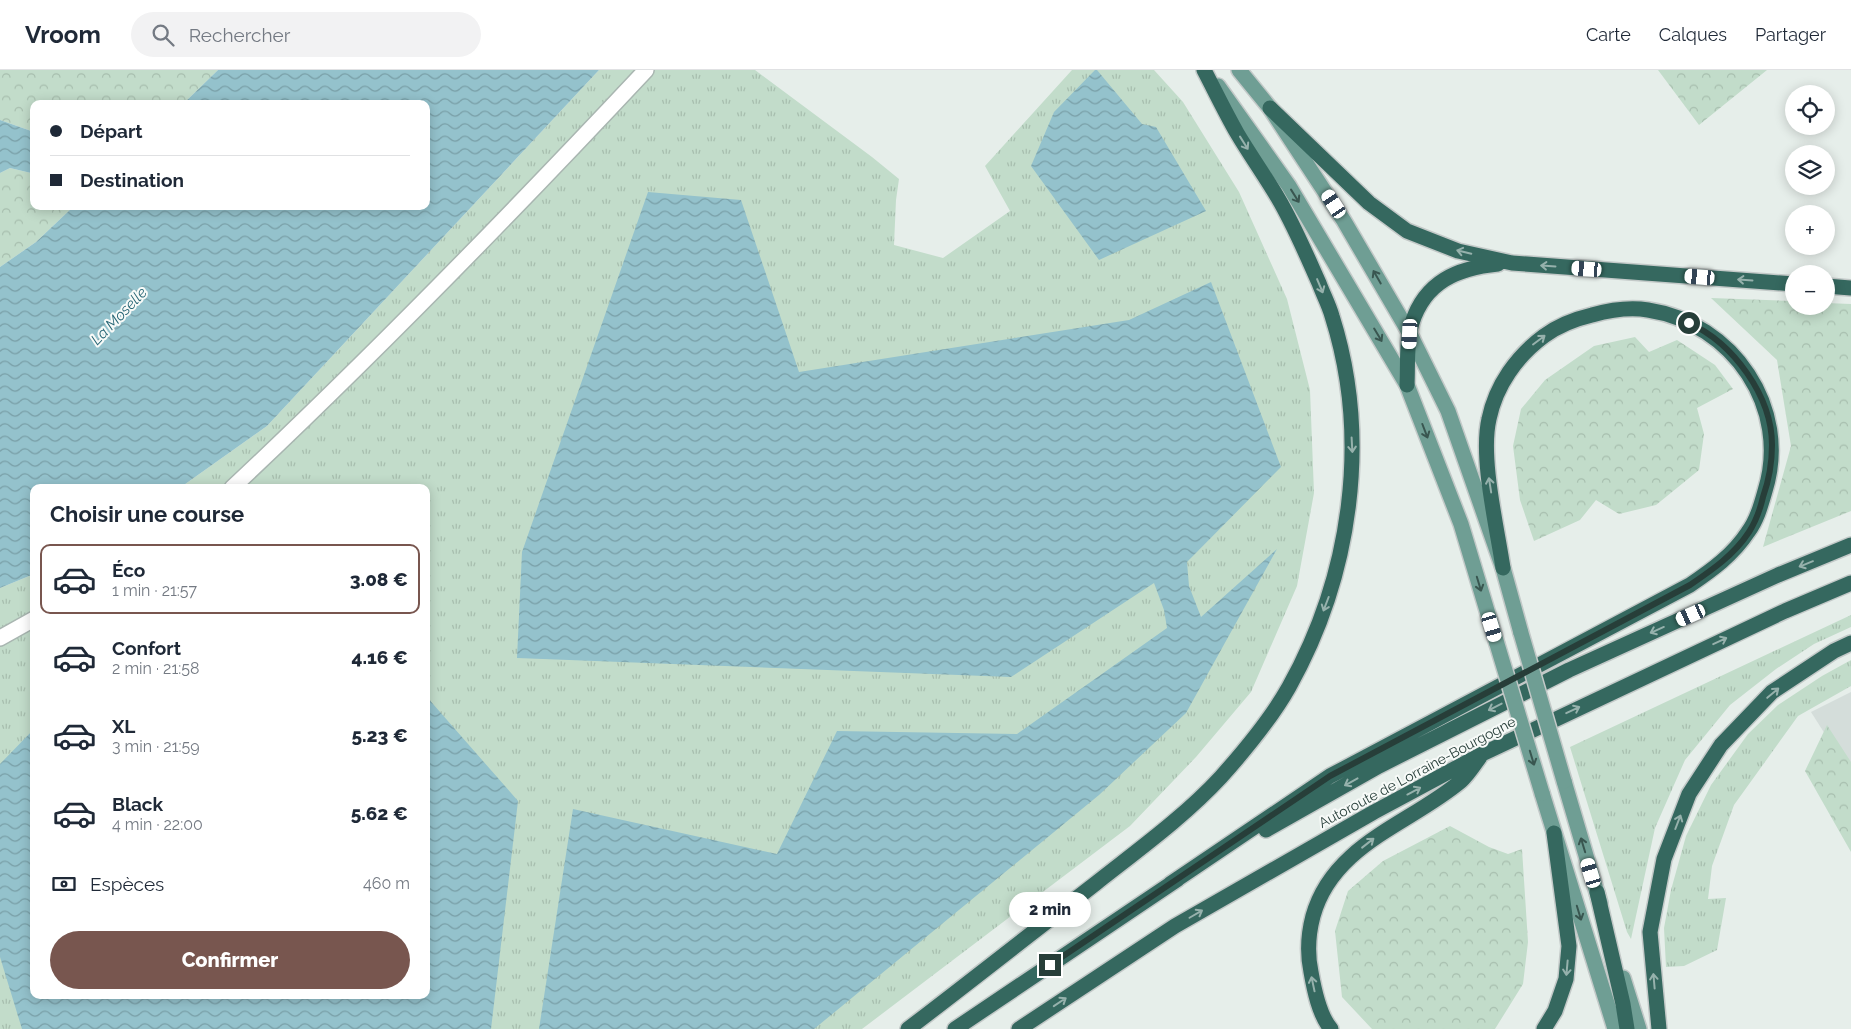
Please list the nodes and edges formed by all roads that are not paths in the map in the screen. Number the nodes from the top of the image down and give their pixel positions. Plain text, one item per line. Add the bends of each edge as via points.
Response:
1 (646, 70) edge
2 (1205, 70) edge
3 (1239, 70) edge
4 (1270, 108) junction
5 (1512, 263) junction
6 (1785, 283) edge
7 (1835, 287) edge
8 (1851, 288) edge
9 (1410, 334) junction
10 (1408, 385) junction
11 (236, 484) edge
12 (1851, 545) edge
13 (1503, 568) junction
14 (1851, 583) edge
15 (30, 622) edge
16 (0, 638) edge
17 (1851, 643) edge
18 (1482, 754) junction
19 (1554, 833) junction
20 (1170, 884) junction
21 (1597, 892) junction
22 (908, 1029) edge
23 (955, 1029) edge
24 (1019, 1029) edge
25 (1331, 1029) edge
26 (1544, 1029) edge
27 (1615, 1029) edge
28 (1627, 1029) edge
29 (1639, 1029) edge
30 (1659, 1029) edge

1 - 11 street via 460,264
2 -> 10 main road via 1289,186
2 -> 22 highway via 1236,131 1302,243 1332,315 1345,365 1352,447 1350,500 1330,594 1288,688 1260,730 1220,778 1161,832
3 - 4 main road
5 -> 4 highway via 1458,251 1408,231 1369,203
9 -> 4 main road via 1344,221
6 -> 5 highway
5 - 9 highway via 1479,266 1436,284 1422,300
7 - 8 highway
9 - 10 highway
9 - 13 main road via 1448,412
10 -> 19 main road, bridge via 1461,524
12 -> 20 highway, Autoroute de Lorraine-Bourgogne via 1569,670 1379,766
13 -> 20 highway via 1486,448 1488,420 1497,393 1530,347 1575,319 1610,310 1647,310 1678,318 1700,328 1725,346 1750,376 1766,410 1772,444 1770,475 1758,515 1736,548 1690,585 1330,776
21 -> 13 main road, bridge
18 -> 14 highway, Autoroute de Lorraine-Bourgogne via 1785,610
15 - 16 street
30 -> 17 highway via 1650,932 1664,859 1689,794 1721,745 1772,692
24 -> 18 highway, Autoroute de Lorraine-Bourgogne via 1184,921
25 -> 18 highway via 1316,995 1308,961 1309,933 1316,906 1328,883 1344,862 1380,834 1462,780
19 -> 26 highway via 1569,946 1566,979 1555,1011
19 -> 27 main road
20 - 23 highway, Autoroute de Lorraine-Bourgogne
21 - 28 highway
21 - 29 main road

